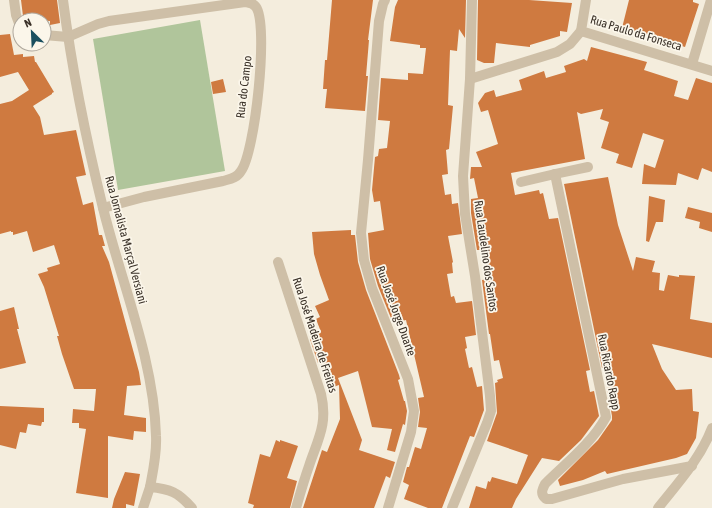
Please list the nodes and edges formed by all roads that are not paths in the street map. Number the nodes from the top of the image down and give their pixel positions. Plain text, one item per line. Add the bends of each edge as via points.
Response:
1 (14, 0) edge
2 (63, 0) edge
3 (385, 0) edge
4 (472, 0) edge
5 (586, 0) edge
6 (711, 0) edge
7 (16, 12) edge
8 (581, 31) junction
9 (52, 36) edge
10 (68, 37) junction
11 (692, 64) junction
12 (712, 71) edge
13 (470, 79) junction
14 (588, 167) dead end
15 (554, 174) junction
16 (521, 182) dead end
17 (103, 208) junction
18 (278, 262) dead end
19 (712, 428) edge
20 (692, 466) junction
21 (150, 487) junction
22 (143, 508) edge
23 (192, 508) edge
24 (296, 508) edge
25 (388, 508) edge
26 (452, 508) edge
27 (658, 508) edge

1 - 7 street
2 - 10 street, Rua Jornalista Marçal Versiani
3 - 25 street, Rua José Jorge Duarte via 379,21 361,234 364,260 372,288 408,380 414,411 412,432
4 - 13 street, Rua Laudelino dos Santos
5 - 8 street, Rua Paulo da Fonseca
6 - 11 street
8 - 11 street, Rua Paulo da Fonseca
8 - 13 street via 570,44 557,52
9 - 10 street
10 - 17 street, Rua Jornalista Marçal Versiani
10 - 17 street, Rua do Campo via 109,21 246,2 257,8 259,16 261,72 247,158 242,171 235,178
11 - 12 street, Rua Paulo da Fonseca
13 - 26 street, Rua Laudelino dos Santos via 463,176 465,214 485,345 491,411
14 - 15 street
15 - 16 street
15 - 20 street, Rua Ricardo Rapp via 606,417 600,428 545,484 541,491 542,496 552,499 623,479
17 - 21 street, Rua Jornalista Marçal Versiani via 147,368 156,437
18 - 24 street, Rua José Madeira de Freitas via 321,394 324,412 322,431
19 - 20 street
20 - 27 street
21 - 22 street, Rua Jornalista Marçal Versiani
21 - 23 street via 167,489 175,493

